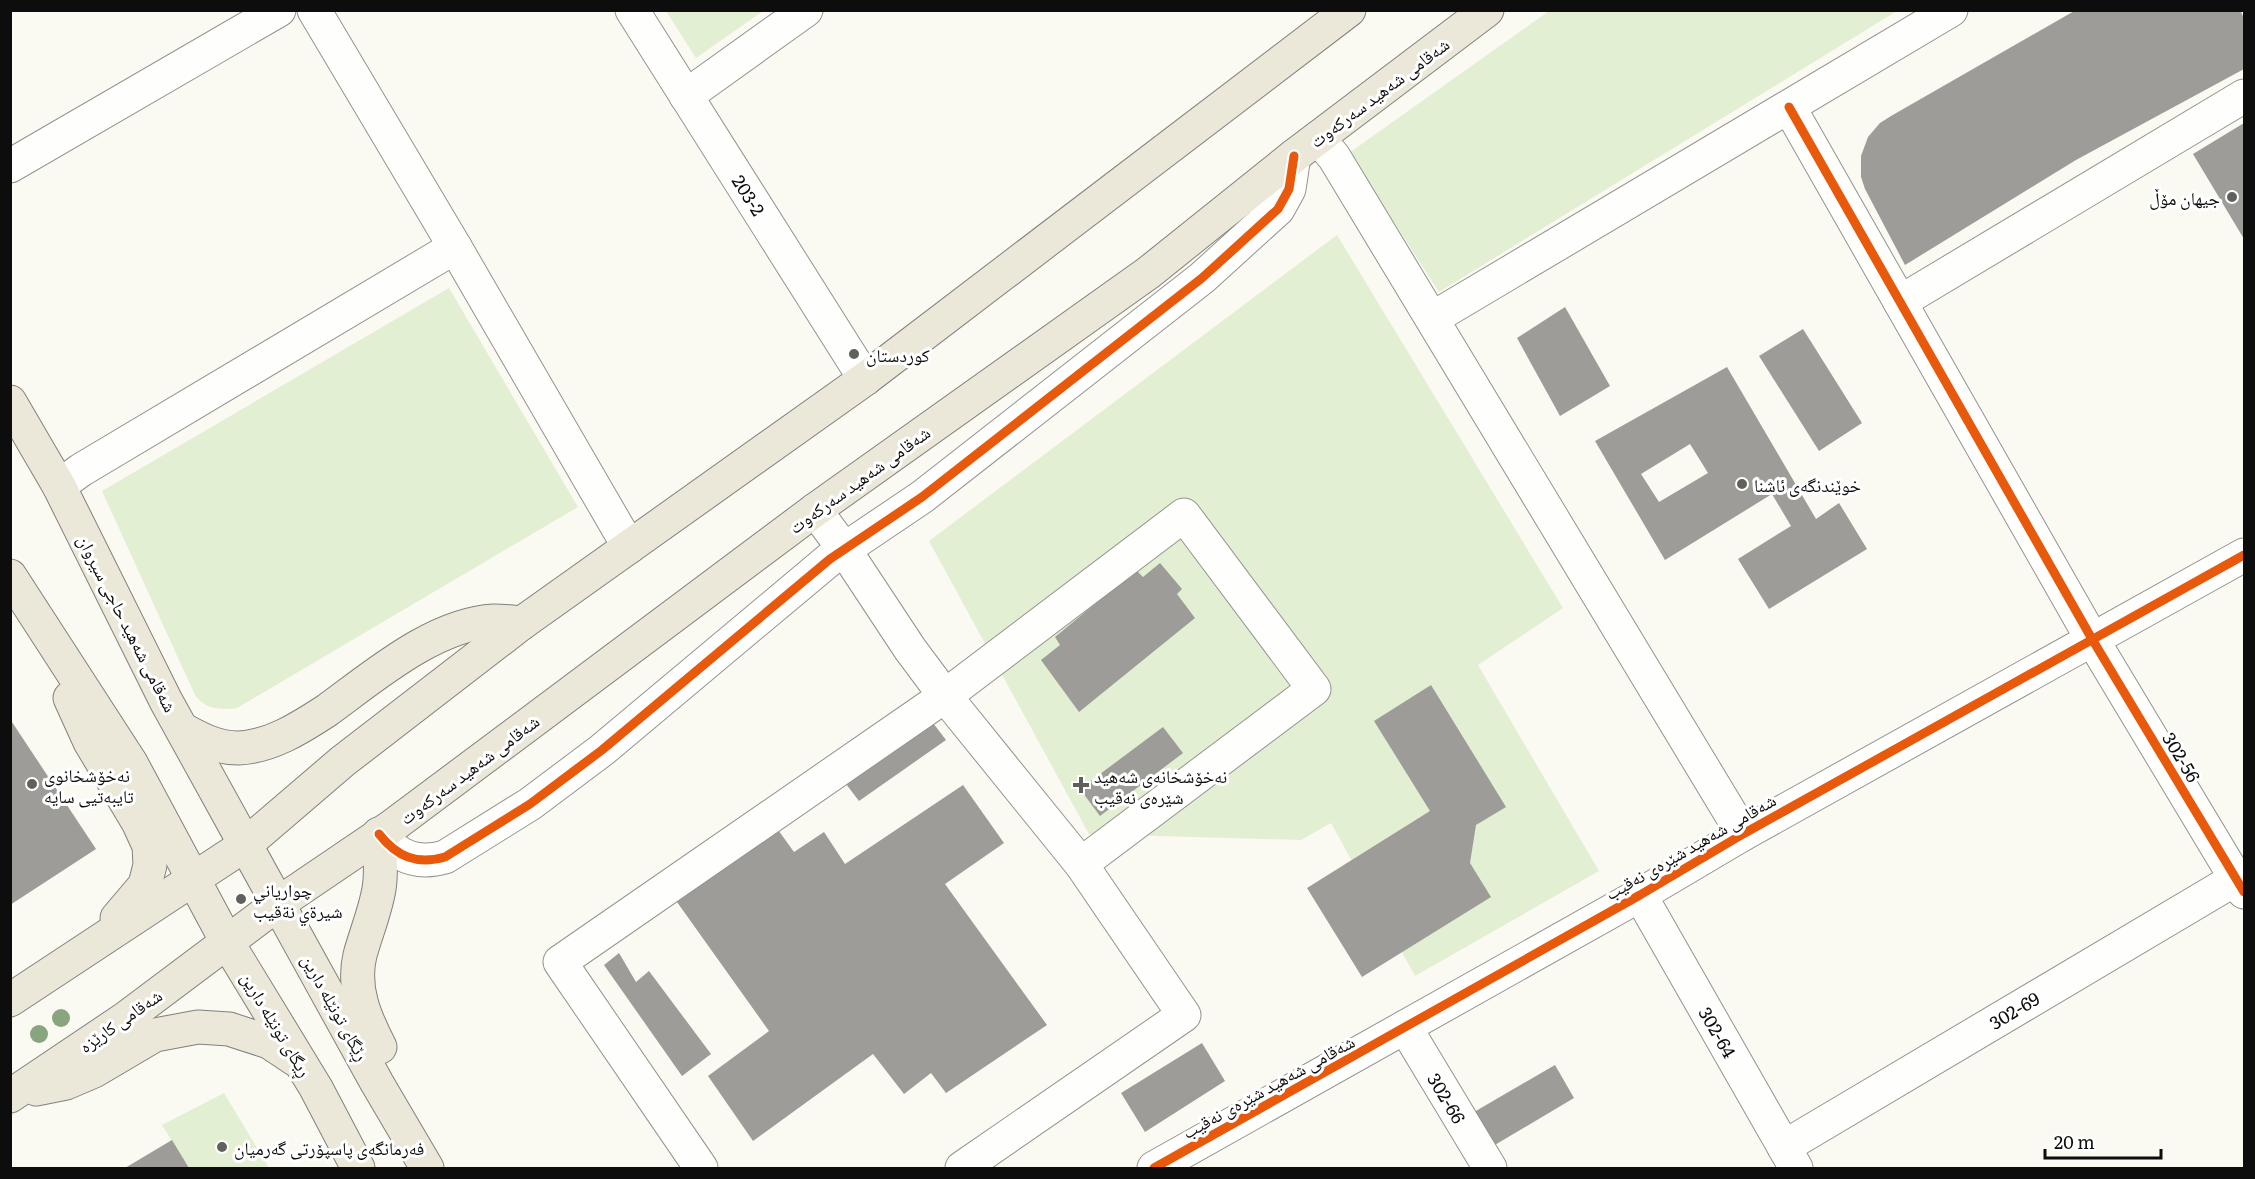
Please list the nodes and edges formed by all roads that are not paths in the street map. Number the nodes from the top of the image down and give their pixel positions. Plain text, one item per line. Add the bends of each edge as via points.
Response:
1 (279, 10) edge
2 (314, 10) edge
3 (632, 10) edge
4 (806, 10) edge
5 (1487, 10) edge
6 (1951, 10) edge
7 (1348, 11) edge
8 (686, 96) junction
9 (2244, 96) edge
10 (1789, 107) junction
11 (1306, 147) junction
12 (10, 166) edge
13 (455, 247) junction
14 (1900, 302) junction
15 (1433, 318) junction
16 (865, 380) junction
17 (10, 402) edge
18 (59, 486) junction
19 (815, 510) junction
20 (629, 547) junction
21 (844, 549) junction
22 (2244, 555) edge
23 (10, 576) edge
24 (39, 618) junction
25 (522, 623) junction
26 (2092, 639) junction
27 (945, 696) junction
28 (182, 729) junction
29 (379, 834) junction
30 (1743, 834) junction
31 (244, 845) junction
32 (1081, 864) junction
33 (194, 880) junction
34 (2242, 882) edge
35 (1640, 895) junction
36 (279, 903) junction
37 (227, 942) junction
38 (89, 949) junction
39 (10, 1000) edge
40 (1405, 1027) junction
41 (300, 1063) junction
42 (12, 1095) edge
43 (402, 1125) junction
44 (1790, 1158) edge
45 (1163, 1166) edge
46 (358, 1168) edge
47 (427, 1168) edge
48 (701, 1168) edge
49 (962, 1168) edge
50 (1490, 1168) edge

1 - 12 street
2 - 13 street
3 - 8 street, 203-2
4 - 8 street
5 - 11 main road, شەقامی شەهید سەرکەوت
6 - 10 street
7 - 16 main road
8 - 16 street, 203-2
9 - 14 street
10 - 14 street, 302-56
10 - 15 street
11 - 15 street via 1334,157
11 - 19 main road, شەقامی شەهید سەرکەوت via 1148,273
11 - 21 street via 1278,208 1202,278 922,497
13 - 18 street
13 - 20 street
14 - 26 street, 302-56
15 - 30 street
16 - 20 main road
17 - 18 main road, شەقامی شەهید حاجی سیروان
18 - 28 main road, شەقامی شەهید حاجی سیروان
19 - 21 street
19 - 29 main road, شەقامی شەهید سەرکەوت
20 - 25 main road
21 - 27 street
21 - 29 street via 602,750 530,804 445,857 415,861 388,846
22 - 26 street, شەقامی شەهید شێرەی نەقیب
23 - 24 main road
24 - 33 main road via 131,763
24 - 38 main road via 90,742 150,846 145,885
25 - 28 main road via 494,621 445,634 418,647 313,719 263,745 237,748 209,743
25 - 31 main road via 343,761
26 - 30 street, شەقامی شەهید شێرەی نەقیب
26 - 34 street, 302-56
27 - 32 street
27 - 32 street via 1184,515 1314,689
27 - 48 street via 560,962
28 - 31 main road, شەقامی شەهید حاجی سیروان
29 - 36 main road, شەقامی شەهید سەرکەوت
29 - 43 main road via 379,888 360,956 358,988 368,1024 404,1089 406,1109
30 - 35 street, شەقامی شەهید شێرەی نەقیب
31 - 33 main road
31 - 36 main road, ڕێگای تونێلە دارین
32 - 49 street via 1184,1015
33 - 37 main road, ڕیگای تونێلە دارین
33 - 38 main road
34 - 44 street, 302-69
35 - 40 street, شەقامی شەهید شێرەی نەقیب
35 - 44 street, 302-64
36 - 37 main road, شەقامی شەهید سەرکەوت
36 - 43 main road, ڕێگای تونێلە دارین
37 - 41 main road, ڕیگای تونێلە دارین
37 - 42 main road, شەقامی کارێزە via 126,1018
38 - 39 main road
40 - 45 street, شەقامی شەهید شێرەی نەقیب
40 - 50 street, 302-66
41 - 42 main road via 269,1042 229,1029 198,1027 155,1035 66,1083
41 - 46 main road, ڕیگای تونێلە دارین
43 - 47 main road, ڕێگای تونێلە دارین

